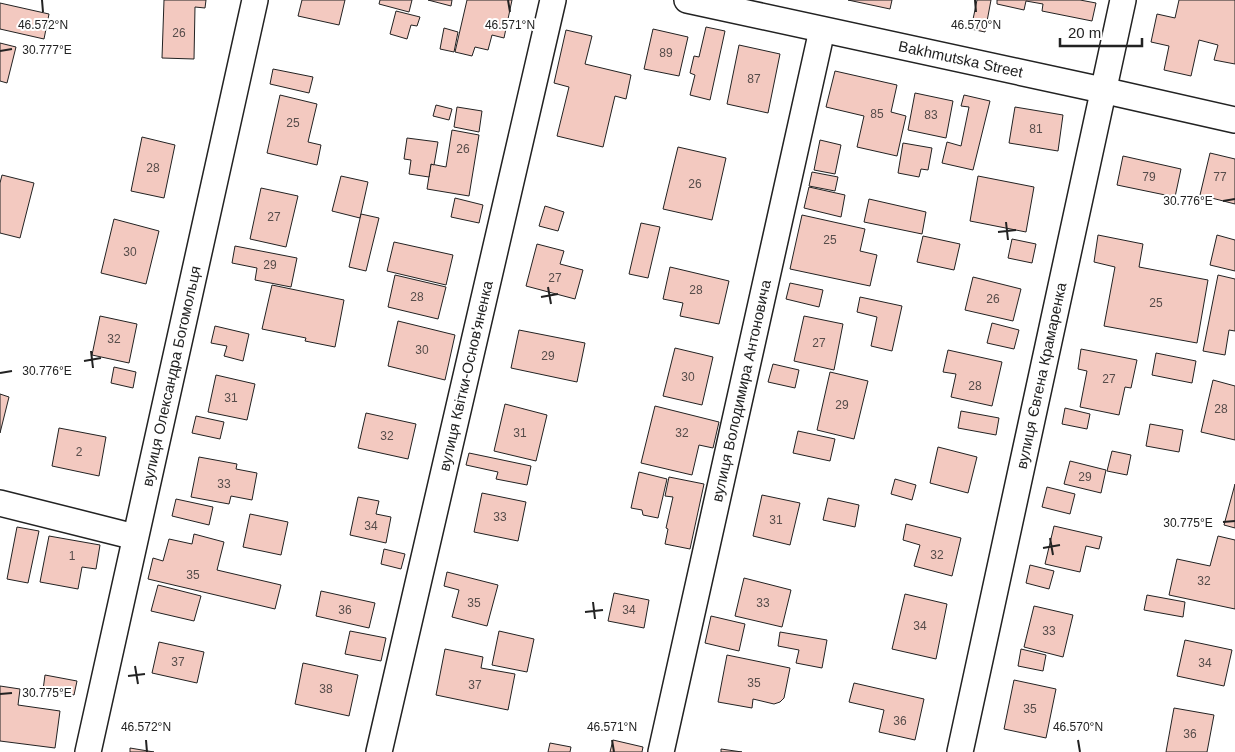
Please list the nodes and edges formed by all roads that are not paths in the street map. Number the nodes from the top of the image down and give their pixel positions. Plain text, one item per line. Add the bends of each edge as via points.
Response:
1 (255, 0) edge
2 (553, 0) edge
3 (687, 0) edge
4 (1123, 0) edge
5 (822, 30) junction
6 (1102, 90) junction
7 (1235, 120) edge
8 (0, 503) edge
9 (135, 537) junction
10 (88, 752) edge
11 (379, 752) edge
12 (661, 752) edge
13 (960, 752) edge

1 - 9 street, вулиця Олександра Богомольця
2 - 11 street, вулиця Квітки-Основ'яненка
3 - 5 street, Bakhmutska Street
4 - 6 street, вулиця Євгена Крамаренка
5 - 6 street, Bakhmutska Street
5 - 12 street, вулиця Володимира Антоновича
6 - 7 street, Bakhmutska Street
6 - 13 street, вулиця Євгена Крамаренка
8 - 9 street
9 - 10 street, вулиця Олександра Богомольця

